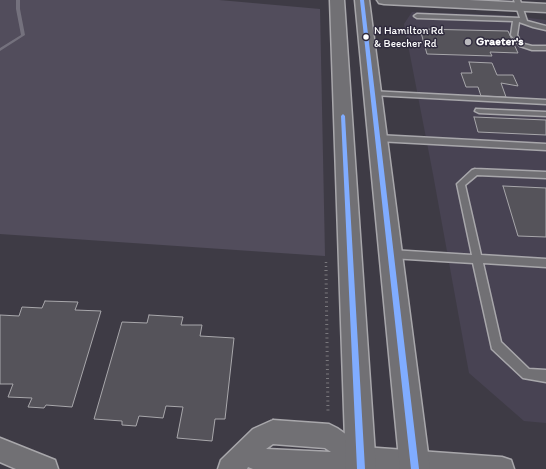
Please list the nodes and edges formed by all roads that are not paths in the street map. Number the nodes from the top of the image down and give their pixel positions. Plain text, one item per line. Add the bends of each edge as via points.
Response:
1 (337, 0) edge
2 (362, 0) edge
3 (384, 0) edge
4 (517, 8) edge
5 (546, 8) edge
6 (417, 16) dead end
7 (524, 22) junction
8 (546, 28) edge
9 (546, 48) edge
10 (372, 93) junction
11 (546, 102) edge
12 (479, 111) dead end
13 (546, 114) edge
14 (378, 138) junction
15 (546, 147) edge
16 (546, 175) edge
17 (390, 254) junction
18 (478, 259) junction
19 (546, 263) edge
20 (546, 376) edge
21 (0, 450) edge
22 (238, 461) edge
23 (361, 464) edge
24 (415, 466) edge
25 (46, 469) edge
26 (502, 469) edge

1 - 23 main road
2 - 10 main road
3 - 4 main road
4 - 5 main road
4 - 6 lane
4 - 7 lane
4 - 7 lane
4 - 9 lane via 514,35 517,40 522,45 532,48
7 - 8 lane
10 - 11 lane
10 - 14 main road
12 - 13 lane
14 - 15 lane
14 - 17 main road
16 - 18 lane via 475,172 461,184
17 - 18 lane
17 - 24 main road
18 - 19 lane
18 - 20 lane via 496,345 527,374
21 - 25 street
22 - 23 street
23 - 24 street
24 - 26 street

